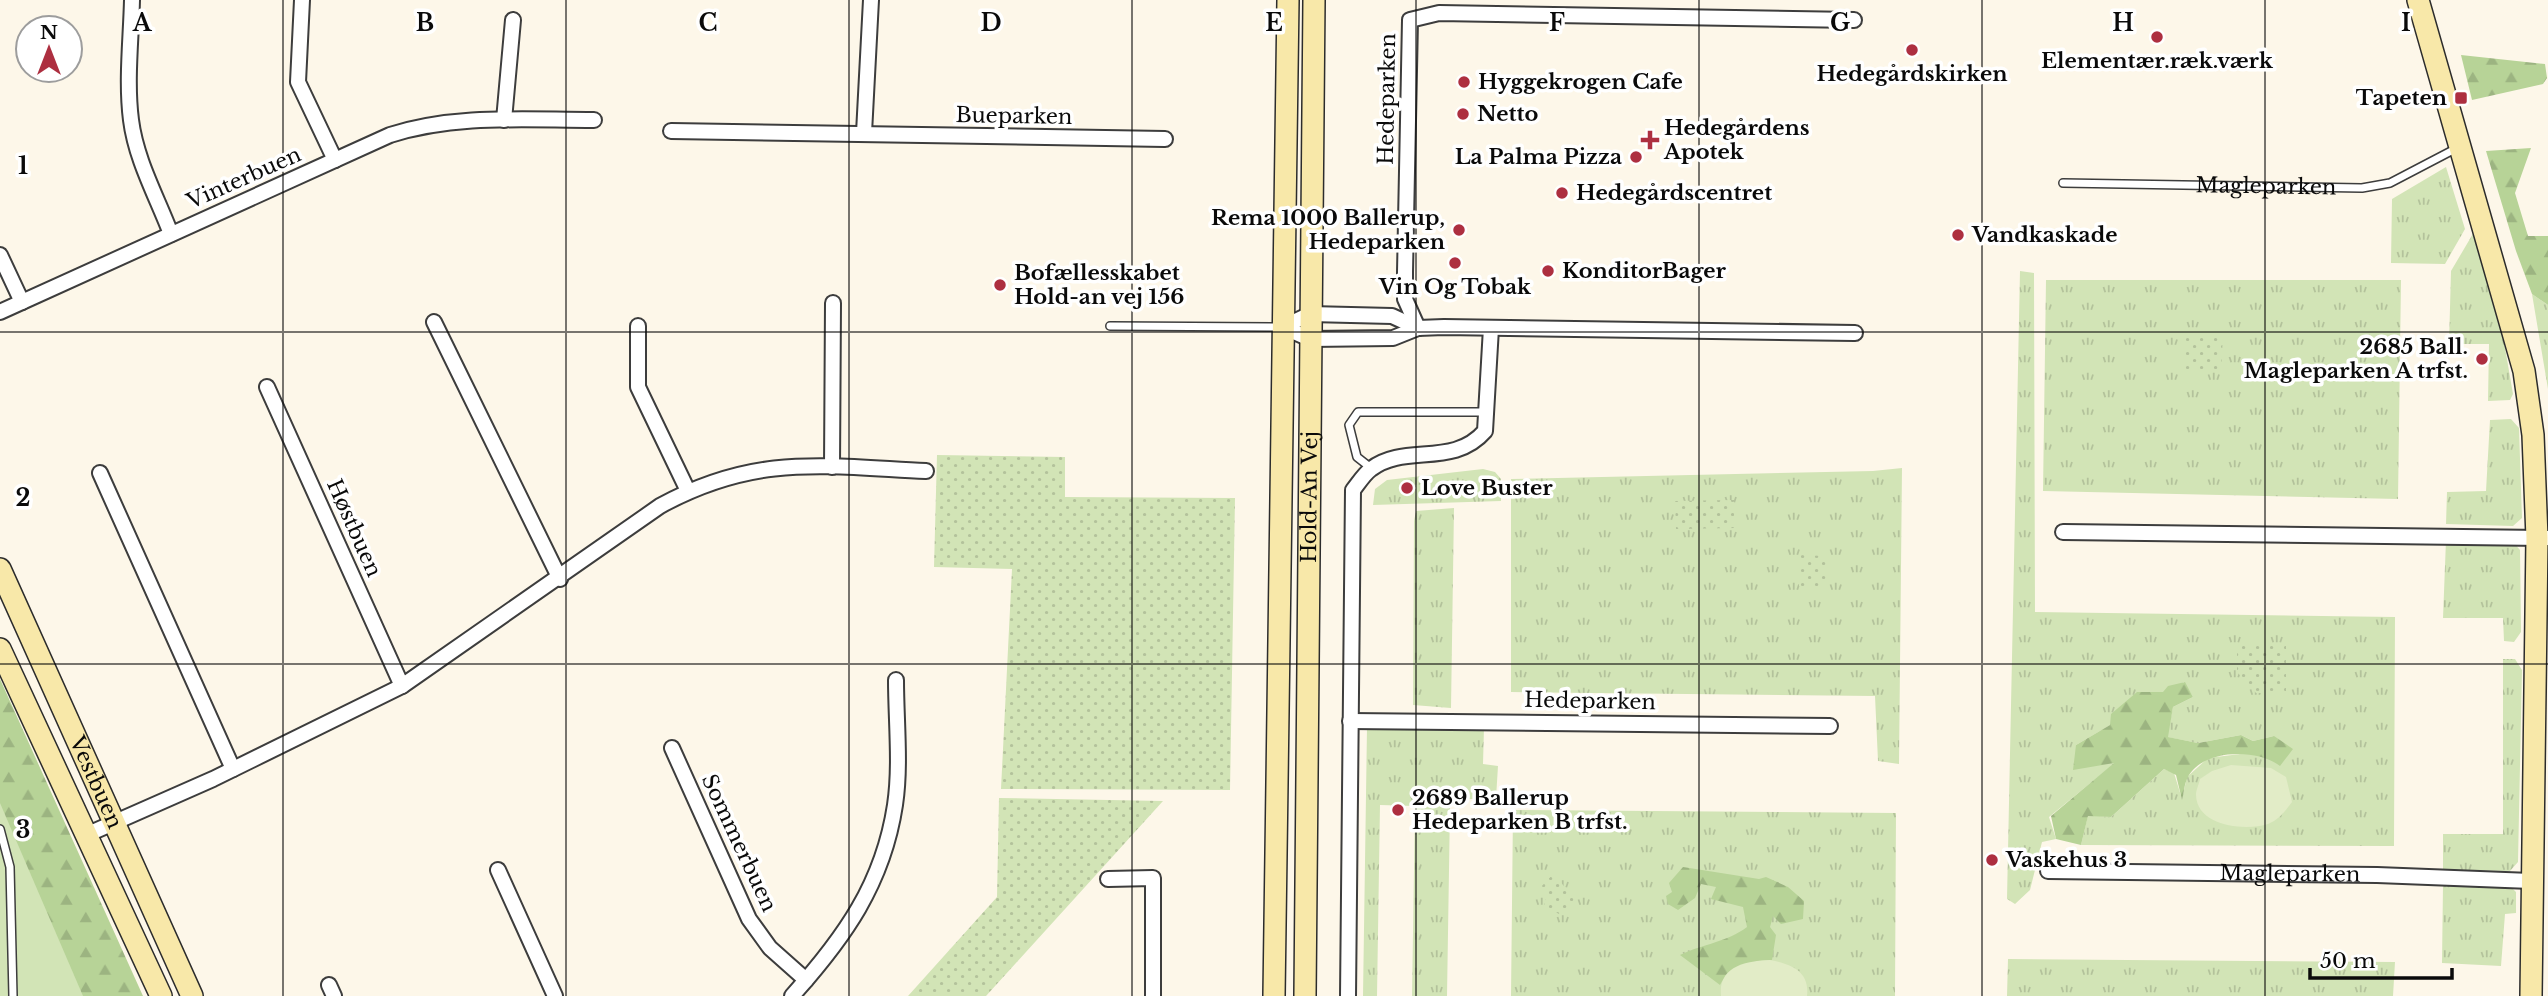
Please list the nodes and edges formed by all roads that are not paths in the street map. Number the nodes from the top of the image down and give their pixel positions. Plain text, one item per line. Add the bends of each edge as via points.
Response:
1 (132, 0) edge
2 (302, 0) edge
3 (871, 0) edge
4 (1288, 0) edge
5 (1314, 0) edge
6 (2418, 0) edge
7 (513, 20) dead end
8 (1854, 20) dead end
9 (504, 120) junction
10 (594, 120) dead end
11 (671, 131) dead end
12 (864, 134) junction
13 (1164, 138) dead end
14 (2460, 146) junction
15 (335, 160) junction
16 (2063, 183) dead end
17 (171, 234) junction
18 (0, 255) edge
19 (22, 302) junction
20 (833, 303) dead end
21 (0, 312) edge
22 (1310, 314) junction
23 (434, 322) dead end
24 (638, 326) dead end
25 (1110, 326) dead end
26 (1283, 327) junction
27 (1418, 328) junction
28 (1491, 328) junction
29 (1855, 333) dead end
30 (1310, 339) junction
31 (267, 387) dead end
32 (1487, 412) junction
33 (832, 467) junction
34 (1371, 468) junction
35 (926, 471) dead end
36 (100, 473) dead end
37 (688, 491) junction
38 (2063, 532) dead end
39 (2542, 538) edge
40 (0, 569) edge
41 (560, 579) junction
42 (0, 649) edge
43 (897, 680) dead end
44 (402, 686) junction
45 (1350, 721) junction
46 (1830, 726) dead end
47 (672, 748) dead end
48 (233, 769) junction
49 (112, 821) junction
50 (0, 829) edge
51 (86, 835) junction
52 (498, 870) dead end
53 (2048, 871) dead end
54 (1108, 879) dead end
55 (2531, 881) junction
56 (806, 980) junction
57 (13, 996) edge
58 (160, 996) edge
59 (192, 996) edge
60 (555, 996) edge
61 (792, 996) edge
62 (1153, 996) edge
63 (1274, 996) edge
64 (1304, 996) edge
65 (1348, 996) edge
66 (2530, 996) edge

1 - 17 street, Vinterbuen via 131,122
2 - 15 street, Vinterbuen via 298,82
3 - 12 street
4 - 26 street, Hold-An Vej
5 - 22 street, Hold-An Vej
6 - 14 street
7 - 9 street
8 - 27 street, Hedeparken via 1439,13 1410,20 1405,299
9 - 10 street, Vinterbuen
9 - 15 street, Vinterbuen via 422,125
11 - 12 street, Bueparken
12 - 13 street, Bueparken
14 - 16 lane, Magleparken via 2389,183 2362,188
14 - 39 street via 2524,371
15 - 17 street, Vinterbuen
17 - 19 street, Vinterbuen
18 - 19 street
19 - 21 street, Vinterbuen
20 - 33 street
22 - 26 street
22 - 27 street via 1392,316
22 - 30 street, Hold-An Vej
23 - 41 street
24 - 37 street via 638,387
25 - 26 lane
26 - 30 street
26 - 63 street, Hold-An Vej
27 - 28 street
27 - 30 street via 1393,338
28 - 29 street
28 - 32 street
30 - 64 street, Hold-An Vej
31 - 44 street, Høstbuen
32 - 34 street via 1485,431 1474,444 1396,458
32 - 34 lane via 1358,412 1349,425 1357,457
33 - 35 street
33 - 37 street via 751,470
34 - 45 street via 1353,490
36 - 48 street
37 - 41 street via 660,506
38 - 39 street
39 - 55 street
40 - 49 street, Vestbuen
41 - 44 street
42 - 51 street, Vestbuen
43 - 56 street via 896,803 881,865 855,919
44 - 48 street
45 - 46 street, Hedeparken
45 - 65 street
47 - 56 street, Sommerbuen via 749,919 770,948
48 - 49 street
49 - 51 street
49 - 59 street, Vestbuen
50 - 57 lane via 10,867
51 - 58 street, Vestbuen
52 - 60 street
53 - 55 street, Magleparken
54 - 62 street via 1153,878
55 - 66 street
56 - 61 street

